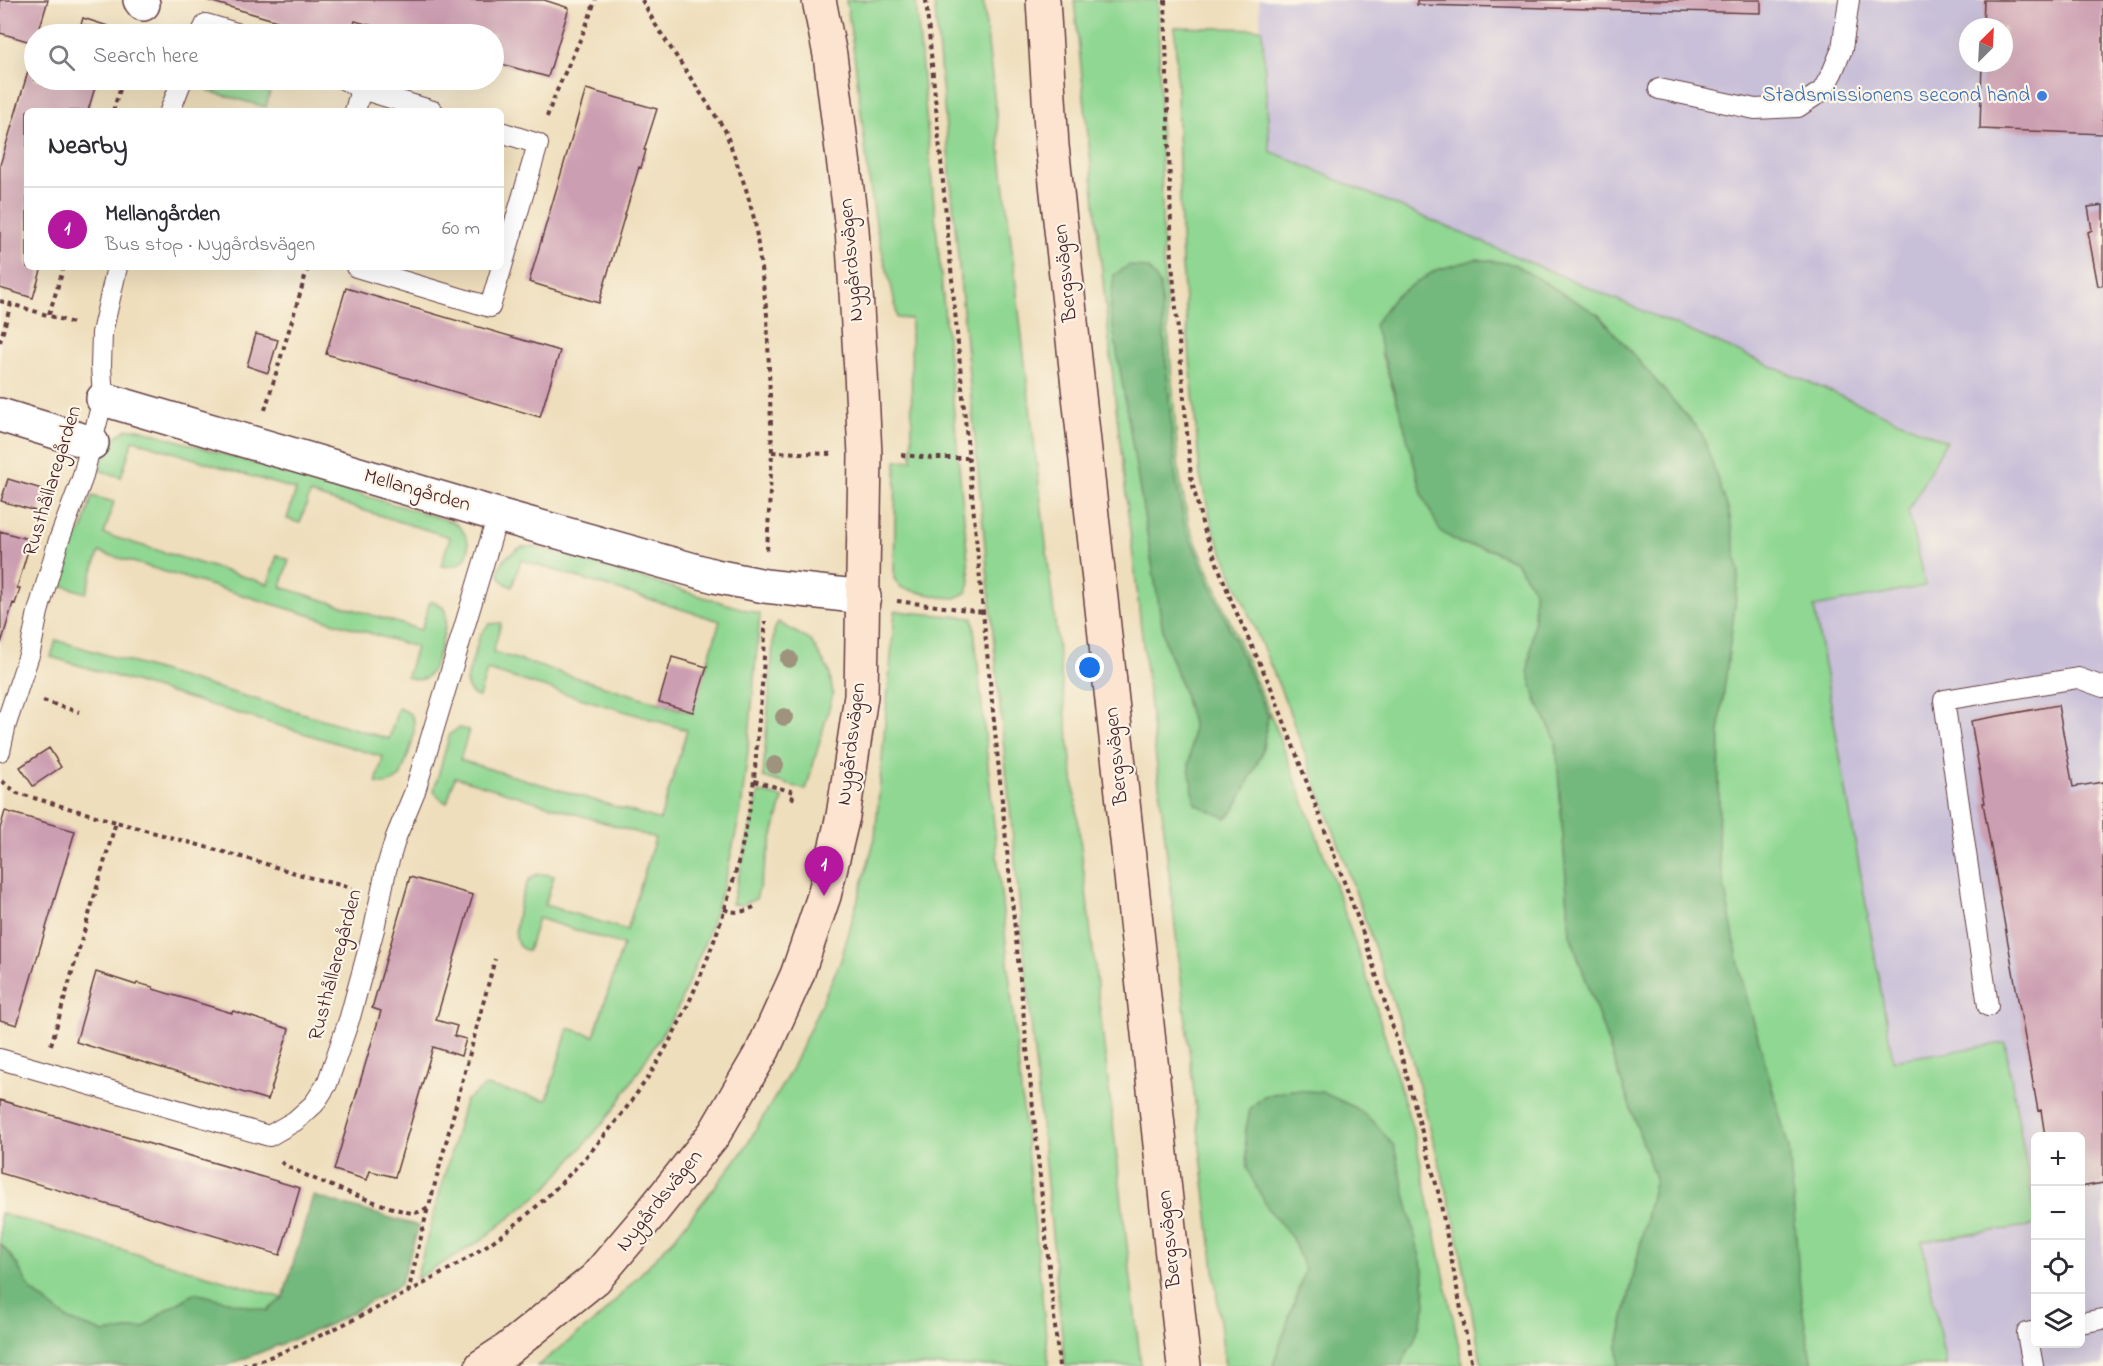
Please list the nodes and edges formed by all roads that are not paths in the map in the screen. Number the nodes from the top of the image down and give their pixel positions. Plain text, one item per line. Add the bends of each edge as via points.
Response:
1 (819, 0) edge
2 (1029, 0) edge
3 (1043, 0) edge
4 (1849, 0) edge
5 (1659, 88) dead end
6 (178, 90) edge
7 (353, 90) edge
8 (371, 90) edge
9 (171, 108) edge
10 (355, 108) edge
11 (424, 108) edge
12 (504, 133) edge
13 (1052, 146) junction
14 (504, 259) edge
15 (116, 270) edge
16 (366, 270) edge
17 (501, 270) edge
18 (103, 399) junction
19 (0, 415) edge
20 (92, 443) junction
21 (498, 515) junction
22 (864, 597) junction
23 (2103, 687) edge
24 (0, 751) edge
25 (1988, 1006) dead end
26 (0, 1059) edge
27 (2103, 1319) edge
28 (2085, 1322) edge
29 (2031, 1332) edge
30 (482, 1366) edge
31 (1184, 1366) edge
32 (2033, 1366) edge

1 - 22 main road, Nygårdsvägen via 830,55 852,229 865,455
2 - 13 main road, Bergsvägen
3 - 13 main road, Bergsvägen
4 - 5 lane via 1842,49 1832,73 1821,91 1798,107 1755,109
6 - 9 lane
7 - 10 lane
8 - 11 lane
12 - 14 lane via 538,144
13 - 31 main road, Bergsvägen
15 - 18 lane via 102,333
16 - 17 lane via 490,307
18 - 20 lane, Rusthållaregården
18 - 21 street, Mellangården
19 - 20 street
20 - 24 lane, Rusthållaregården via 59,540
21 - 22 street, Mellangården via 716,576 765,586
21 - 26 lane, Rusthållaregården via 415,791 391,854 350,1017 327,1084 314,1104 269,1136
22 - 30 main road, Nygårdsvägen via 861,696 843,816 821,905 797,975 763,1050 714,1134 595,1279
23 - 25 lane via 2078,678 1944,700
27 - 28 lane
29 - 32 lane via 2027,1333

